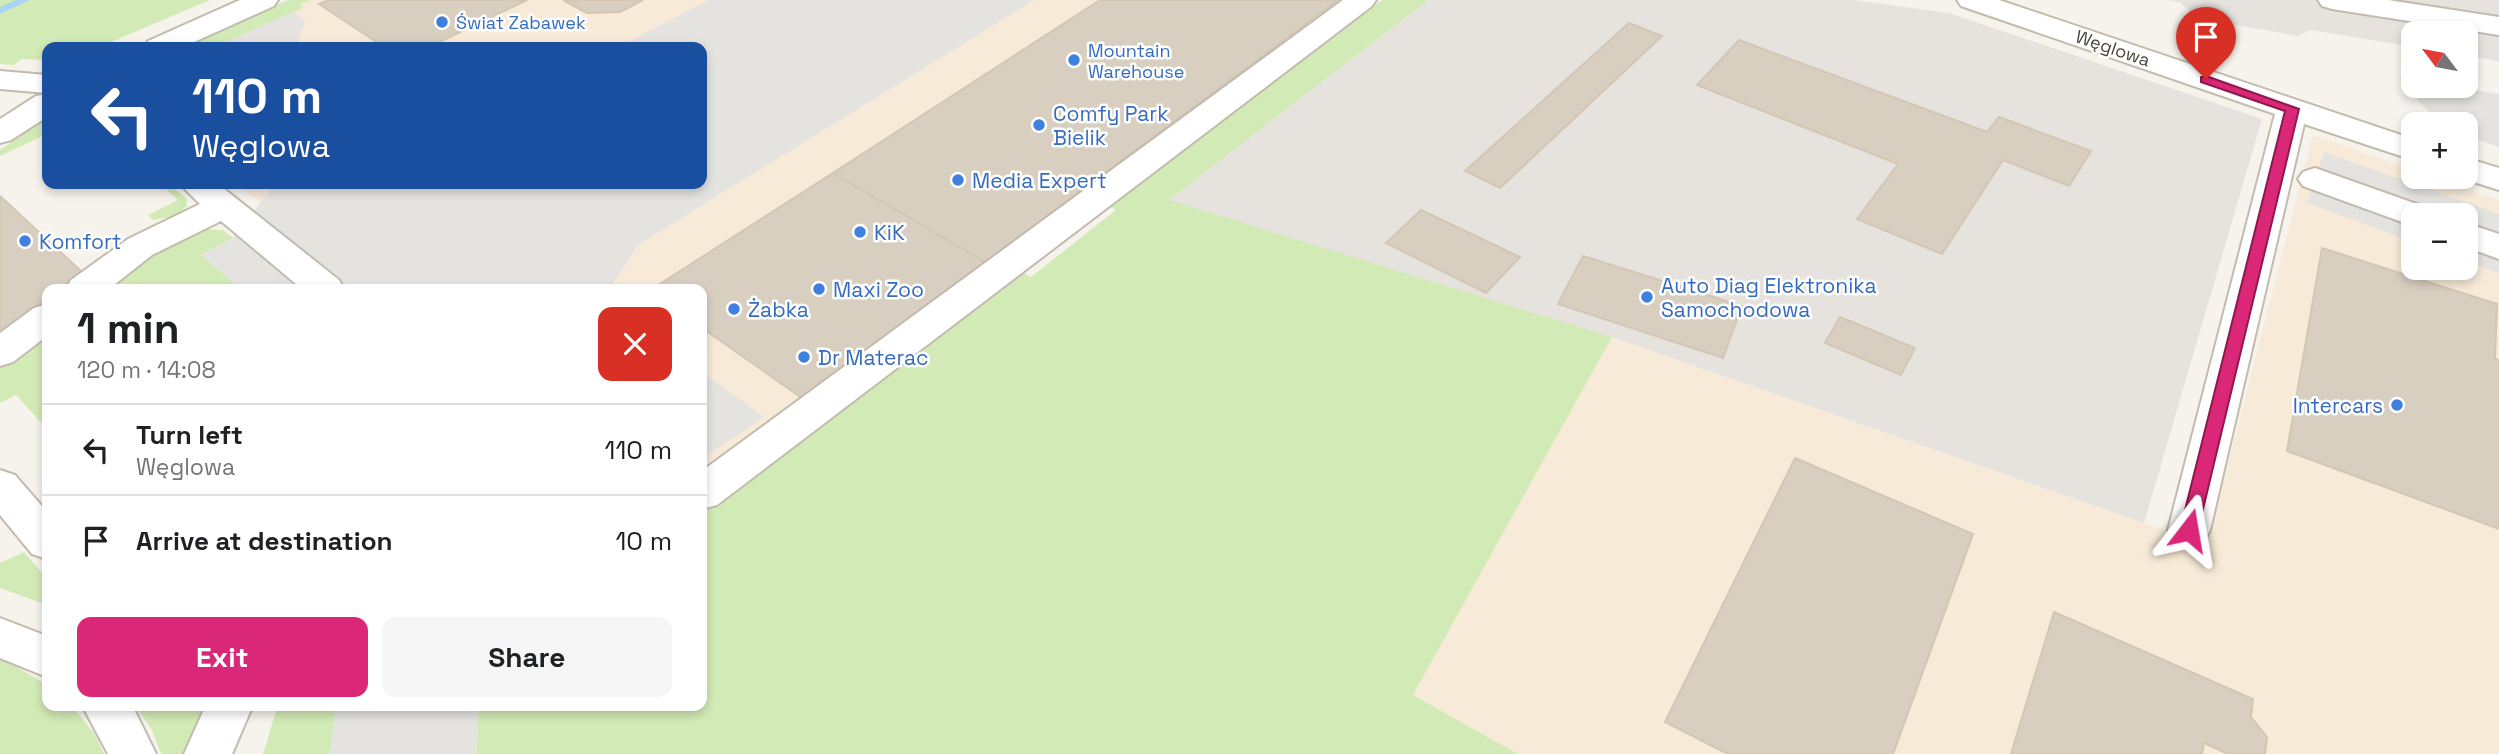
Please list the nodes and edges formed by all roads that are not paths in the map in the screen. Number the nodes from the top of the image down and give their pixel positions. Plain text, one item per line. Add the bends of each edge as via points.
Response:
1 (264, 0) edge
2 (1362, 0) edge
3 (1971, 0) edge
4 (2332, 0) edge
5 (2499, 26) edge
6 (170, 42) edge
7 (0, 80) edge
8 (42, 84) edge
9 (42, 106) edge
10 (2292, 109) junction
11 (0, 133) edge
12 (2401, 146) edge
13 (2478, 171) edge
14 (2499, 179) edge
15 (2315, 180) dead end
16 (203, 189) edge
17 (224, 206) junction
18 (2401, 211) edge
19 (2478, 239) edge
20 (2499, 247) edge
21 (91, 284) edge
22 (321, 284) edge
23 (42, 321) edge
24 (0, 352) edge
25 (0, 486) edge
26 (707, 489) edge
27 (2189, 530) dead end
28 (42, 536) edge
29 (0, 637) edge
30 (42, 655) edge
31 (109, 711) edge
32 (227, 711) edge
33 (132, 754) edge
34 (208, 754) edge

1 - 6 street
2 - 26 street
3 - 10 street, Węglowa
4 - 5 street
7 - 8 street
9 - 11 street
10 - 12 street, Węglowa
10 - 27 street
13 - 14 street
15 - 18 street
16 - 17 street
17 - 21 street via 140,247
17 - 22 street
19 - 20 street
23 - 24 street
25 - 28 street
29 - 30 street
31 - 33 street
32 - 34 street

